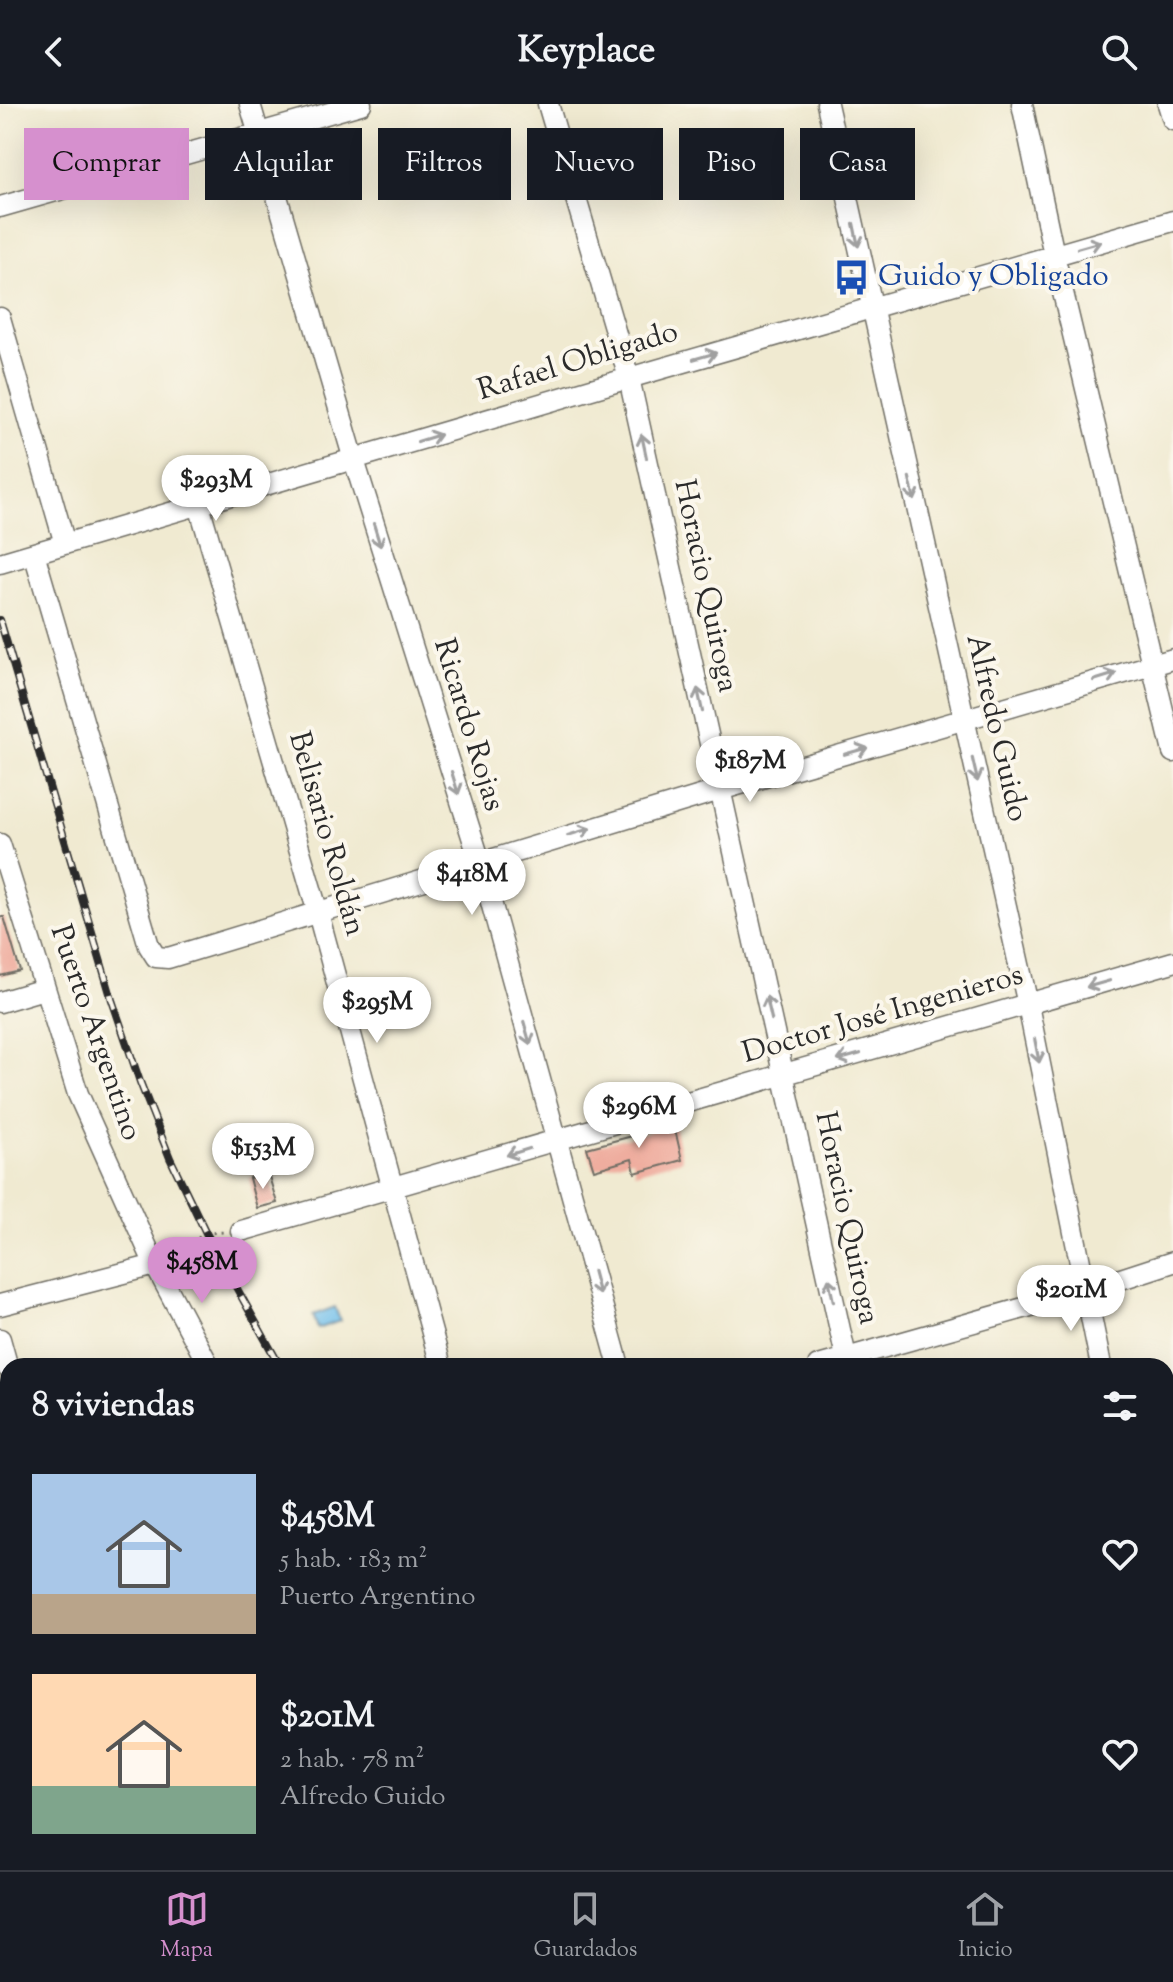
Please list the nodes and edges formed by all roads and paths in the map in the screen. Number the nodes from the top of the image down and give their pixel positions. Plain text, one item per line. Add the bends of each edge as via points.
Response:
1 (250, 104) edge
2 (361, 104) edge
3 (548, 104) edge
4 (827, 104) edge
5 (1022, 104) edge
6 (1168, 104) edge
7 (1173, 120) edge
8 (257, 128) edge
9 (277, 128) edge
10 (205, 148) edge
11 (278, 200) edge
12 (0, 207) edge
13 (1173, 221) edge
14 (1054, 255) junction
15 (871, 308) junction
16 (0, 318) edge
17 (629, 378) junction
18 (354, 460) junction
19 (199, 505) junction
20 (65, 544) junction
21 (34, 553) junction
22 (0, 563) edge
23 (1173, 659) edge
24 (1150, 664) junction
25 (964, 719) junction
26 (1173, 752) edge
27 (720, 790) junction
28 (0, 844) edge
29 (480, 862) junction
30 (318, 913) junction
31 (1173, 962) edge
32 (44, 989) junction
33 (0, 1002) edge
34 (1028, 1005) junction
35 (785, 1075) junction
36 (557, 1140) junction
37 (393, 1189) junction
38 (241, 1231) joint
39 (1173, 1262) edge
40 (155, 1265) junction
41 (1084, 1291) junction
42 (0, 1305) edge
43 (205, 1358) edge
44 (439, 1358) edge
45 (617, 1358) edge
46 (846, 1358) edge
47 (860, 1358) edge
48 (1099, 1358) edge

1 - 8 street, Ricardo Rojas
2 - 9 street
3 - 17 street, Horacio Quiroga
4 -> 15 street, Alfredo Guido
5 - 14 street
6 - 7 street
10 - 12 street
11 - 18 street, Ricardo Rojas
14 -> 13 street, Rafael Obligado
14 - 15 street, Rafael Obligado
14 - 24 street
17 -> 15 street, Rafael Obligado
15 -> 25 street, Alfredo Guido
16 - 20 street
18 -> 17 street, Rafael Obligado
27 -> 17 street, Horacio Quiroga
18 - 19 street, Rafael Obligado
18 -> 29 street, Ricardo Rojas
19 - 20 street, Rafael Obligado
19 - 30 street, Belisario Roldán
20 - 21 street, Rafael Obligado
21 - 22 street, Rafael Obligado
21 - 30 street via 156,957 168,958
23 - 24 street
25 -> 24 street
24 - 26 street
27 -> 25 street
25 -> 34 street, Alfredo Guido
29 -> 27 street
35 -> 27 street, Horacio Quiroga
28 - 32 street, Puerto Argentino
29 - 30 street
29 -> 36 street, Ricardo Rojas
30 - 37 street, Belisario Roldán
31 -> 34 street, Doctor José Ingenieros
32 - 33 street
32 - 40 street, Puerto Argentino via 78,1094
34 -> 35 street, Doctor José Ingenieros
34 -> 41 street, Alfredo Guido
35 - 36 street, Doctor José Ingenieros
46 -> 35 street, Horacio Quiroga
36 -> 37 street, Doctor José Ingenieros
36 -> 45 street, Ricardo Rojas
37 - 38 street, Doctor José Ingenieros
37 - 44 street, Belisario Roldán
38 - 40 path via 206,1233
39 - 41 street
40 - 42 street
40 - 43 street, Puerto Argentino
41 - 47 street
41 - 48 street, Alfredo Guido

